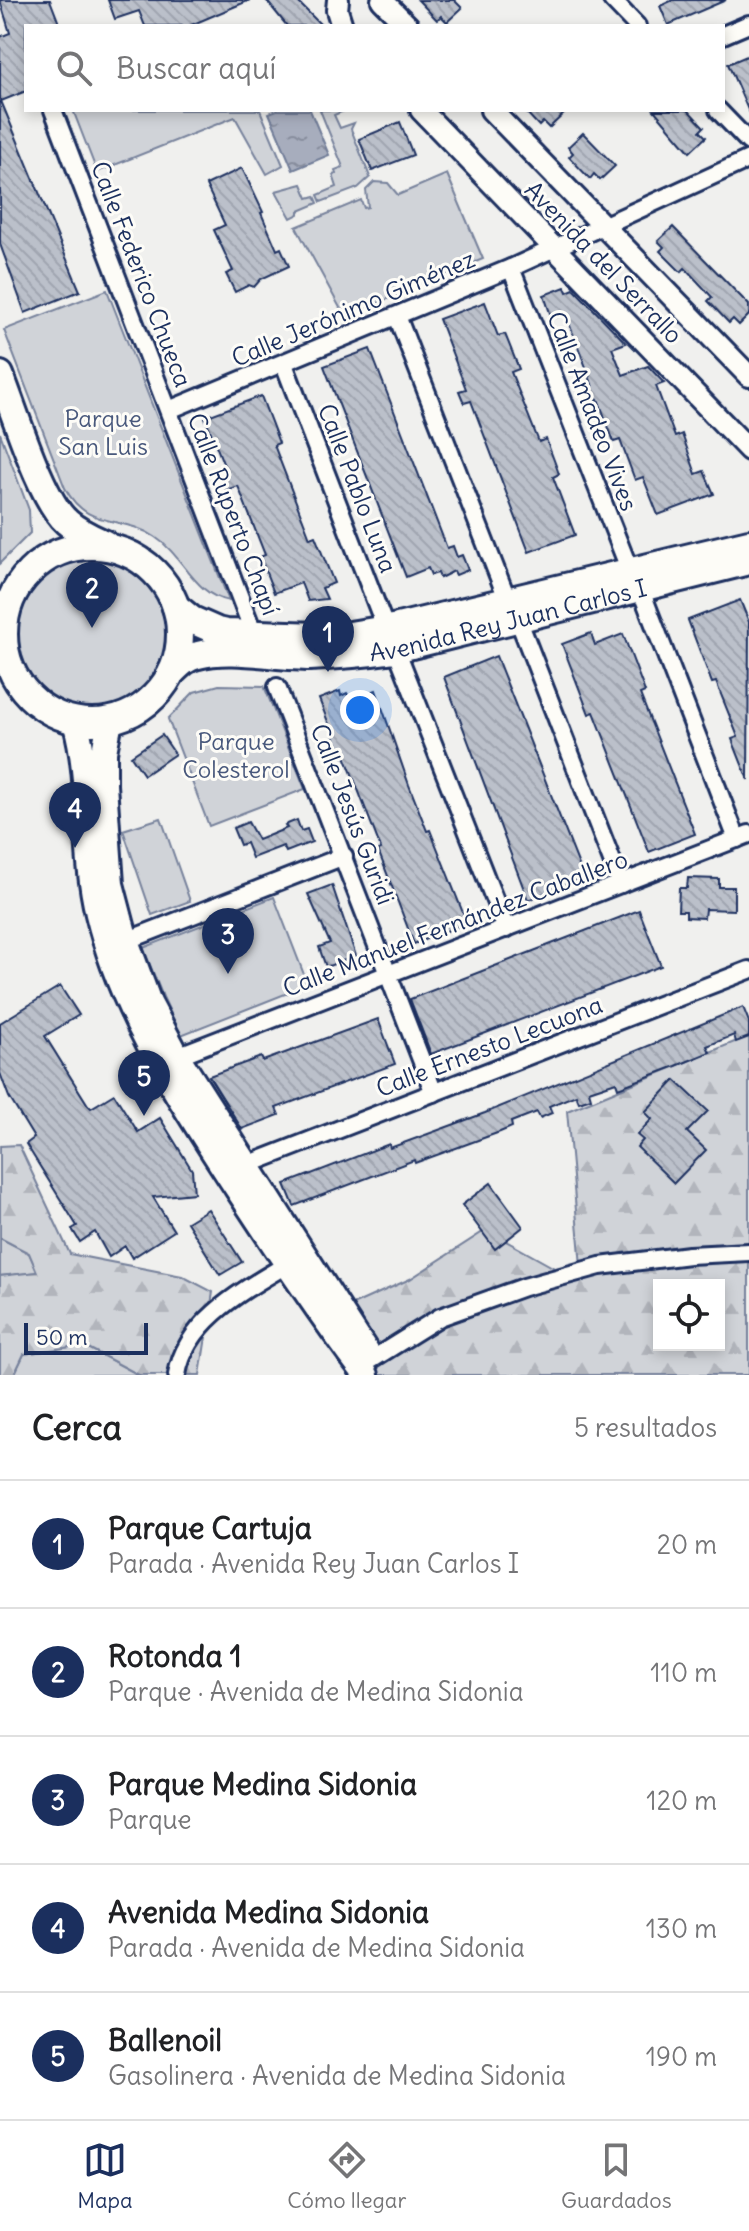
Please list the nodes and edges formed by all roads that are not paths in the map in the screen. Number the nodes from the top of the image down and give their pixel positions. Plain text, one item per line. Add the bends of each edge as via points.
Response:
1 (338, 0) edge
2 (382, 0) edge
3 (612, 0) edge
4 (341, 24) edge
5 (406, 24) edge
6 (635, 24) edge
7 (749, 24) edge
8 (725, 34) edge
9 (54, 112) edge
10 (423, 112) edge
11 (493, 112) edge
12 (720, 112) edge
13 (749, 142) edge
14 (749, 159) edge
15 (603, 224) junction
16 (555, 249) junction
17 (511, 268) junction
18 (397, 316) junction
19 (284, 364) junction
20 (0, 375) edge
21 (749, 376) edge
22 (169, 410) junction
23 (749, 450) edge
24 (48, 498) junction
25 (749, 543) edge
26 (119, 550) junction
27 (749, 561) edge
28 (41, 562) junction
29 (635, 580) junction
30 (7, 598) edge
31 (176, 607) junction
32 (513, 610) junction
33 (254, 634) junction
34 (391, 639) junction
35 (4, 660) edge
36 (172, 672) junction
37 (277, 687) dead end
38 (75, 721) junction
39 (110, 721) junction
40 (743, 837) edge
41 (344, 856) junction
42 (621, 884) junction
43 (506, 929) junction
44 (126, 941) junction
45 (749, 970) edge
46 (389, 975) junction
47 (177, 1056) junction
48 (434, 1093) junction
49 (247, 1165) junction
50 (749, 1252) edge
51 (295, 1259) junction
52 (372, 1370) edge
53 (177, 1375) edge

1 - 4 street
2 - 5 street
3 - 6 street
7 - 8 street
9 - 22 street, Calle Federico Chueca
10 - 16 street, Avenida del Serrallo
11 - 15 street, Avenida del Serrallo
12 - 13 street
14 - 15 street, Calle Jerónimo Giménez
15 - 16 street, Calle Jerónimo Giménez
15 - 21 street, Avenida del Serrallo
16 - 17 street, Calle Jerónimo Giménez
16 - 23 street, Avenida del Serrallo
17 - 18 street, Calle Jerónimo Giménez
17 - 29 street, Calle Amadeo Vives
18 - 19 street, Calle Jerónimo Giménez
18 - 32 street
19 - 22 street, Calle Jerónimo Giménez
19 - 34 street, Calle Pablo Luna
20 - 24 main road
22 - 33 street, Calle Ruperto Chapí
24 - 26 main road via 65,521
24 - 28 main road via 50,528
25 - 29 main road, Avenida Rey Juan Carlos I
26 - 28 main road via 79,547
26 - 31 main road via 164,582
27 - 29 main road, Avenida Rey Juan Carlos I
28 - 30 main road
29 - 32 main road, Avenida Rey Juan Carlos I
29 - 40 street, Calle Amadeo Vives
30 - 35 main road
31 - 33 main road, Avenida Rey Juan Carlos I via 217,631
31 - 36 main road via 179,651
32 - 34 main road, Avenida Rey Juan Carlos I
32 - 42 street
33 - 34 main road, Avenida Rey Juan Carlos I
34 - 36 main road, Avenida Rey Juan Carlos I via 360,654 216,652 184,660
34 - 43 street, Calle Pablo Luna
35 - 38 main road via 34,702
36 - 39 main road via 147,703
37 - 41 street, Calle Jesús Guridi
38 - 39 main road
38 - 51 main road via 84,758 87,850 97,912 123,993 173,1089
39 - 44 main road via 104,785 111,884
40 - 42 street, Calle Manuel Fernández Caballero
41 - 44 street
41 - 46 street, Calle Jesús Guridi
42 - 43 street, Calle Manuel Fernández Caballero
43 - 46 street, Calle Manuel Fernández Caballero
44 - 47 main road via 149,1003
45 - 48 street, Calle Ernesto Lecuona
46 - 47 street, Calle Manuel Fernández Caballero
46 - 48 street, Calle Jesús Guridi
47 - 49 main road
48 - 49 street, Calle Ernesto Lecuona
49 - 51 main road
50 - 52 street via 600,1266 524,1287 440,1317
51 - 52 main road
51 - 53 street via 204,1321

